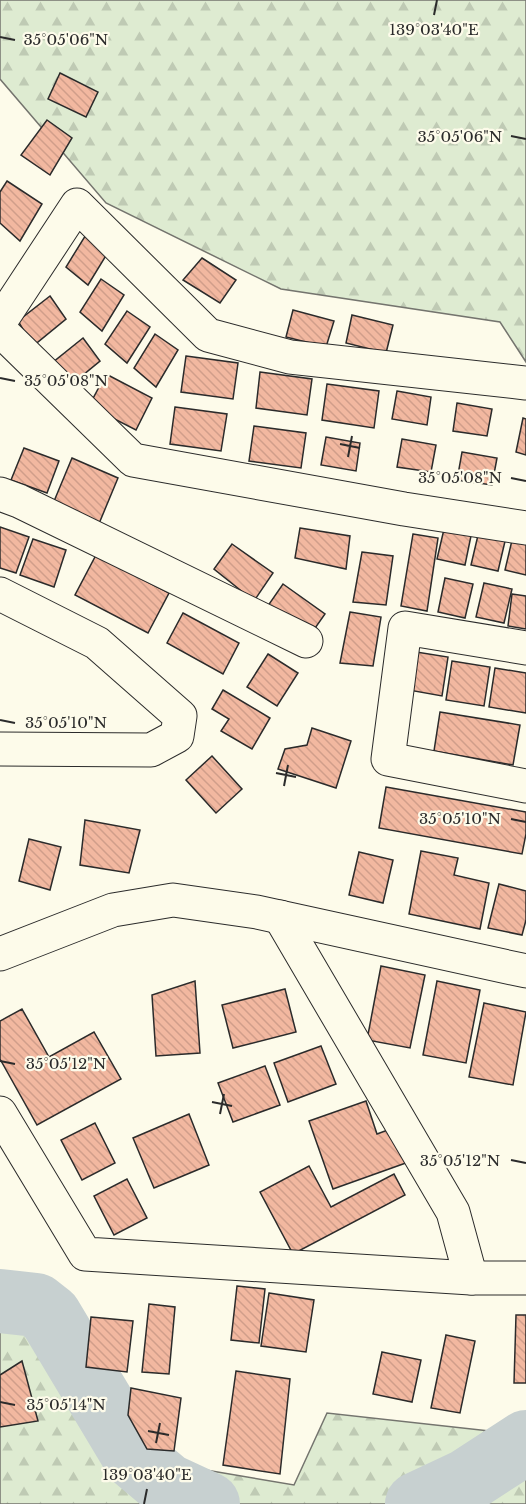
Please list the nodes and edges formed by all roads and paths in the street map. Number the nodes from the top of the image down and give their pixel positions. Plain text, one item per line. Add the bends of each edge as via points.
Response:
1 (0, 322) edge
2 (0, 330) edge
3 (526, 382) edge
4 (0, 494) edge
5 (526, 528) edge
6 (0, 594) edge
7 (306, 641) dead end
8 (526, 648) edge
9 (0, 749) edge
10 (526, 786) edge
11 (280, 917) junction
12 (0, 954) edge
13 (526, 970) edge
14 (0, 1113) edge
15 (471, 1278) junction
16 (526, 1278) edge

1 - 3 street via 77,205 207,335 290,357
2 - 5 street via 133,460
4 - 7 street
6 - 9 street via 97,643 180,716 177,736 151,750
8 - 10 street via 405,628 388,759
11 - 12 street via 173,900 114,910
11 - 13 street
11 - 15 street via 453,1212
14 - 15 street via 86,1254
15 - 16 street

